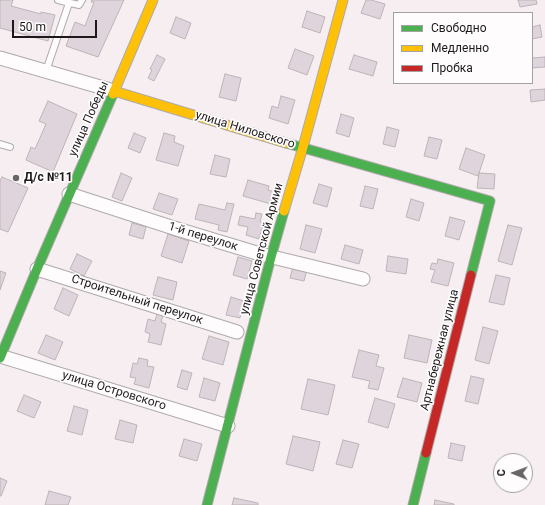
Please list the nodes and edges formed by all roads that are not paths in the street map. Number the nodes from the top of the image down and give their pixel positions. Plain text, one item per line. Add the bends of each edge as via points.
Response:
1 (58, 0) edge
2 (82, 0) edge
3 (153, 0) edge
4 (343, 0) edge
5 (69, 3) junction
6 (0, 58) edge
7 (46, 71) junction
8 (114, 91) junction
9 (0, 144) edge
10 (10, 147) dead end
11 (303, 148) junction
12 (69, 194) junction
13 (490, 201) joint
14 (271, 257) junction
15 (37, 269) junction
16 (363, 279) dead end
17 (237, 332) dead end
18 (0, 357) edge
19 (228, 426) junction
20 (207, 505) edge
21 (413, 505) edge

1 - 5 lane
2 - 5 lane via 79,6
3 - 8 street, улица Победы
4 - 11 street, улица Советской Армии
5 - 7 lane
6 - 7 street, улица Ниловского
7 - 8 street, улица Ниловского
8 - 11 street, улица Ниловского
8 - 12 street, улица Победы
9 - 10 lane
11 - 13 street, улица Ниловского
11 - 14 street, улица Советской Армии
12 - 14 street, 1-й переулок
12 - 15 street, улица Победы
13 - 21 street, Артнабережная улица
14 - 16 street, 1-й переулок
14 - 19 street, улица Советской Армии
15 - 17 street, Строительный переулок
15 - 18 street, улица Победы
18 - 19 street, улица Островского
19 - 20 street, улица Советской Армии

